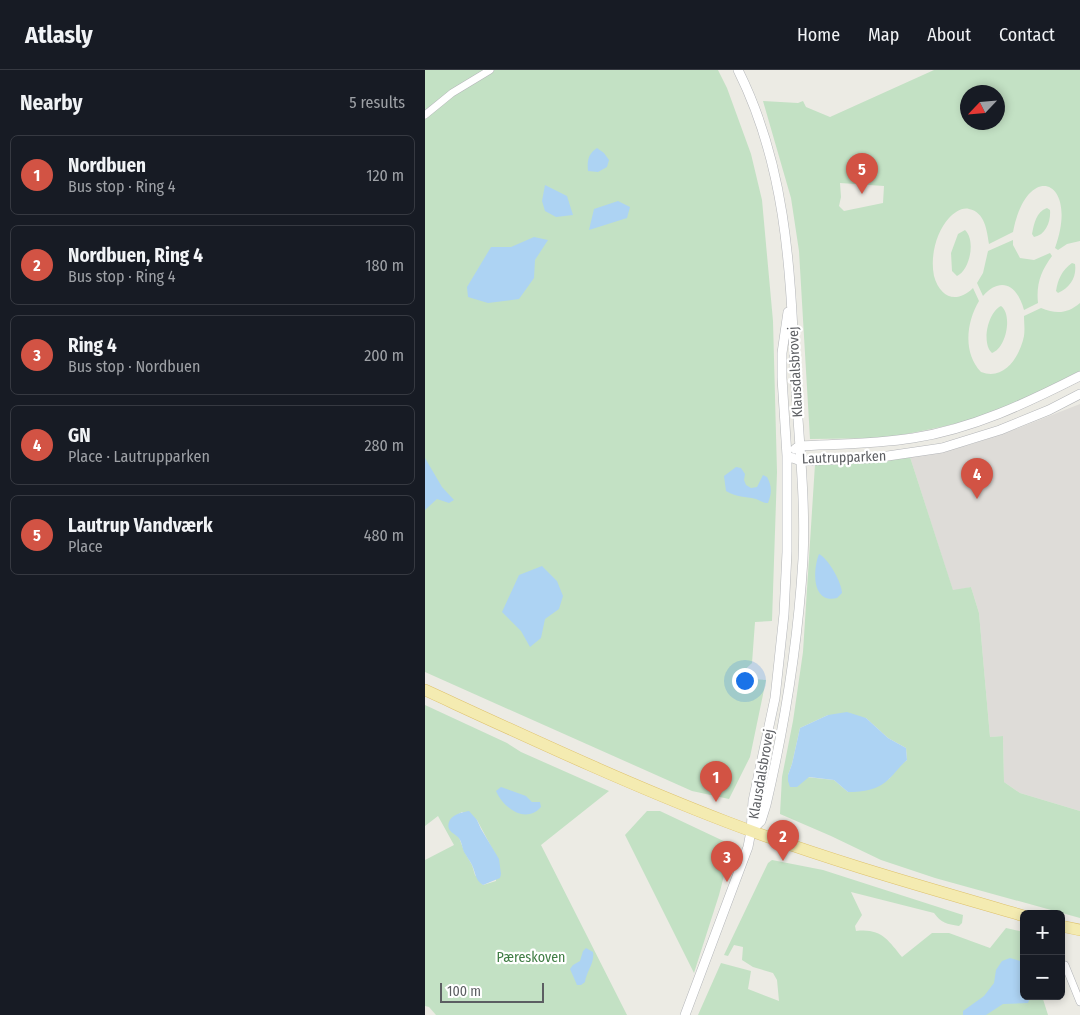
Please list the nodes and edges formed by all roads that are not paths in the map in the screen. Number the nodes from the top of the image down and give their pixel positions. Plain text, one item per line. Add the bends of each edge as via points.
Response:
1 (490, 70) edge
2 (738, 70) edge
3 (425, 115) edge
4 (791, 286) junction
5 (1080, 376) edge
6 (1080, 394) edge
7 (799, 446) junction
8 (787, 456) junction
9 (801, 461) junction
10 (425, 690) edge
11 (751, 831) junction
12 (1020, 915) edge
13 (1065, 927) edge
14 (1080, 930) edge
15 (1065, 965) dead end
16 (1080, 1002) edge
17 (685, 1015) edge

1 - 3 street via 451,93
2 - 4 street, Klausdalsbrovej via 767,142 779,190
4 - 7 street, Klausdalsbrovej
4 - 8 street, Klausdalsbrovej via 782,353
5 - 7 street, Lautrupparken via 1024,403 946,431 891,441
6 - 9 street, Lautrupparken via 1000,430 942,448 874,458
7 - 8 street, Lautrupparken
7 - 9 street, Klausdalsbrovej
8 - 9 street, Lautrupparken
8 - 11 street, Klausdalsbrovej via 784,614 775,698 753,801
9 - 11 street, Klausdalsbrovej via 803,559 793,658 766,805 761,821
10 - 11 main road via 662,796
11 - 12 main road via 915,885
11 - 17 street
13 - 14 main road
15 - 16 street

